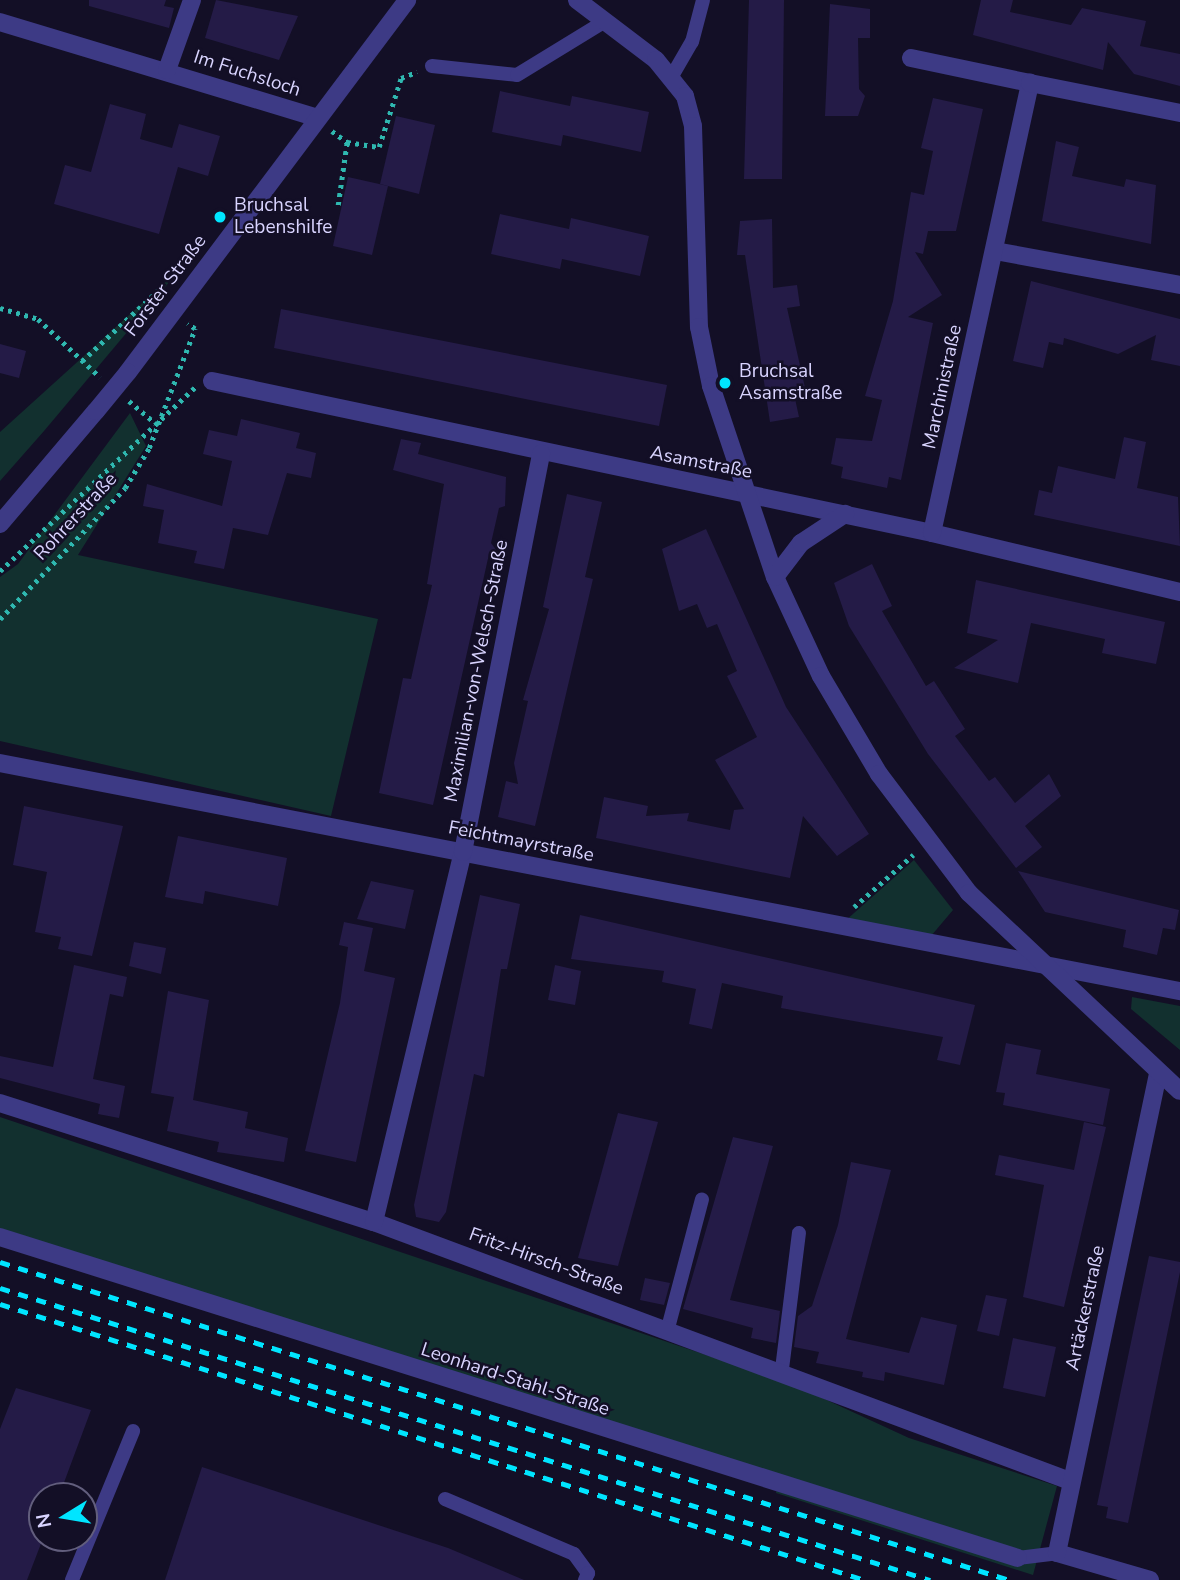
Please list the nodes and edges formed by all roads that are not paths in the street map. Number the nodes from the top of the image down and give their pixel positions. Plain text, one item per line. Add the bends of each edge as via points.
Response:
1 (192, 0) edge
2 (407, 0) edge
3 (577, 0) edge
4 (703, 0) edge
5 (605, 21) junction
6 (0, 22) edge
7 (911, 58) dead end
8 (432, 66) road end
9 (167, 70) junction
10 (671, 76) junction
11 (1030, 83) junction
12 (1180, 113) edge
13 (315, 117) junction
14 (995, 251) junction
15 (1180, 285) edge
16 (212, 381) road end
17 (541, 454) junction
18 (745, 492) junction
19 (845, 514) junction
20 (0, 524) edge
21 (932, 533) junction
22 (775, 577) junction
23 (1180, 592) edge
24 (0, 763) edge
25 (463, 852) junction
26 (1035, 962) junction
27 (1180, 991) edge
28 (1158, 1072) junction
29 (1180, 1091) edge
30 (0, 1103) edge
31 (702, 1199) dead end
32 (374, 1222) junction
33 (799, 1233) dead end
34 (0, 1237) edge
35 (668, 1328) junction
36 (782, 1369) junction
37 (133, 1431) dead end
38 (1070, 1481) junction
39 (445, 1499) dead end
40 (1057, 1553) junction
41 (1018, 1558) joint
42 (72, 1580) edge
43 (585, 1580) edge
44 (1150, 1580) edge

1 - 9 street, Im Fuchsloch
2 - 13 street, Forster Straße
3 - 5 street
4 - 10 lane via 692,42
5 - 8 lane via 517,75
5 - 10 street
6 - 9 street, Im Fuchsloch
7 - 11 street
9 - 13 street, Im Fuchsloch
10 - 18 street via 693,126 699,327
11 - 12 street
11 - 14 street, Marchinistraße
13 - 20 street, Forster Straße, bridge via 128,372
14 - 15 street
14 - 21 street, Marchinistraße
16 - 17 street, Asamstraße
17 - 18 street, Asamstraße
17 - 25 street, Maximilian-von-Welsch-Straße
18 - 19 street, Asamstraße
18 - 22 street
19 - 21 street, Asamstraße
19 - 22 street via 801,543
21 - 23 street, Asamstraße
22 - 26 street via 821,676 927,843
24 - 25 street, Feichtmayrstraße
25 - 26 street, Feichtmayrstraße
25 - 32 street, Maximilian-von-Welsch-Straße
26 - 27 street, Feichtmayrstraße
26 - 28 street
28 - 29 street
28 - 38 street, Artäckerstraße
30 - 32 street, Fritz-Hirsch-Straße
31 - 35 lane
32 - 35 street, Fritz-Hirsch-Straße
33 - 36 lane
34 - 41 street, Leonhard-Stahl-Straße
35 - 36 street, Fritz-Hirsch-Straße
36 - 38 street, Fritz-Hirsch-Straße
37 - 42 lane
38 - 40 street, Artäckerstraße
39 - 43 lane via 574,1553 588,1573
40 - 41 lane
40 - 44 street

